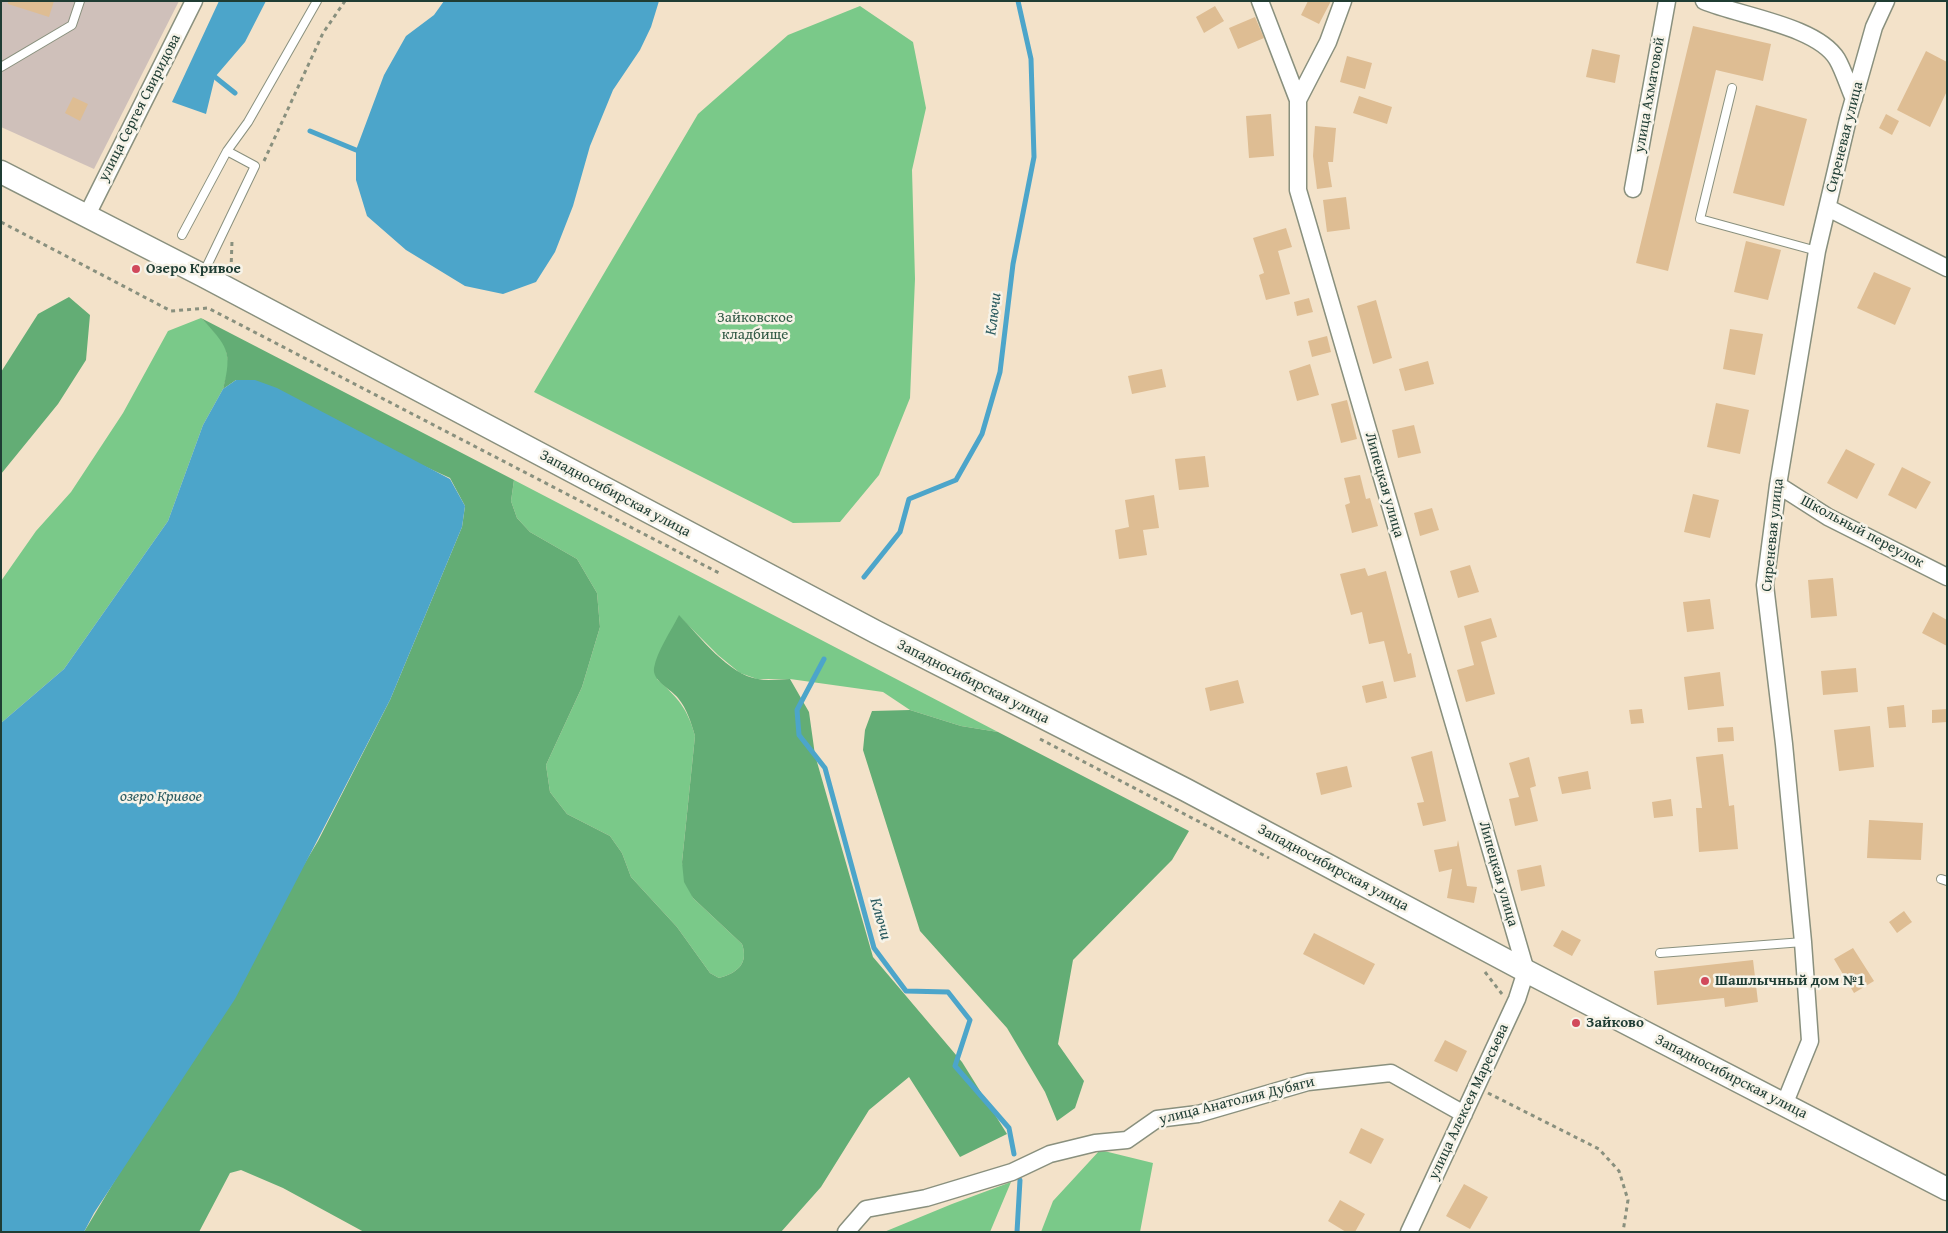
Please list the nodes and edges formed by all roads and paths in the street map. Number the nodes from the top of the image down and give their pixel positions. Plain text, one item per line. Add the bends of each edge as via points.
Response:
1 (80, 1) edge
2 (194, 1) edge
3 (317, 1) edge
4 (344, 1) edge
5 (1260, 1) edge
6 (1343, 1) edge
7 (1667, 1) edge
8 (1704, 1) edge
9 (1886, 1) edge
10 (1, 67) edge
11 (1732, 88) dead end
12 (1854, 98) junction
13 (1298, 100) junction
14 (227, 151) junction
15 (264, 162) dead end
16 (1, 172) edge
17 (1633, 190) dead end
18 (1828, 208) junction
19 (87, 215) junction
20 (1, 222) edge
21 (232, 234) dead end
22 (182, 235) dead end
23 (1818, 251) junction
24 (1947, 268) edge
25 (202, 276) junction
26 (230, 290) junction
27 (1778, 486) junction
28 (722, 574) dead end
29 (1947, 577) edge
30 (1031, 735) dead end
31 (1270, 859) dead end
32 (1804, 942) junction
33 (1660, 953) dead end
34 (1483, 969) dead end
35 (1526, 971) junction
36 (1517, 999) junction
37 (1477, 1087) junction
38 (1784, 1105) junction
39 (1464, 1114) junction
40 (1947, 1189) edge
41 (846, 1232) edge
42 (1409, 1232) edge
43 (1623, 1232) edge

1 - 10 lane via 72,25
2 - 19 street, улица Сергея Свиридова
3 - 14 lane via 248,122
4 - 15 path via 322,33
5 - 13 street
6 - 13 street, Липецкая улица via 1328,42
7 - 17 street, улица Ахматовой
8 - 12 street via 1799,31 1823,42 1837,58
9 - 12 street, Сиреневая улица via 1874,27
11 - 23 lane via 1700,219
12 - 18 street, Сиреневая улица
13 - 35 street, Липецкая улица via 1298,190
14 - 22 lane
14 - 25 lane via 255,166
16 - 19 main road, Западносибирская улица
18 - 23 street, Сиреневая улица
18 - 24 street
19 - 25 main road, Западносибирская улица
20 - 28 path via 171,311 208,308
21 - 26 path
23 - 27 street, Сиреневая улица
25 - 26 main road, Западносибирская улица
26 - 35 main road, Западносибирская улица
27 - 29 street, Школьный переулок via 1828,517
27 - 32 street, Сиреневая улица via 1765,585
30 - 31 path
32 - 33 lane
32 - 38 street, Сиреневая улица via 1810,1041
34 - 36 path via 1501,994
35 - 36 street, улица Алексея Маресьева
35 - 38 main road, Западносибирская улица
36 - 37 street, улица Алексея Маресьева
37 - 39 street, улица Алексея Маресьева
37 - 43 path via 1599,1149 1619,1171 1628,1200
38 - 40 main road, Западносибирская улица
39 - 41 street, улица Анатолия Дубяги via 1391,1073 1308,1082 1198,1114 1157,1120 1127,1140 1094,1143 1050,1154 1012,1172 926,1198 866,1208
39 - 42 street, улица Алексея Маресьева

